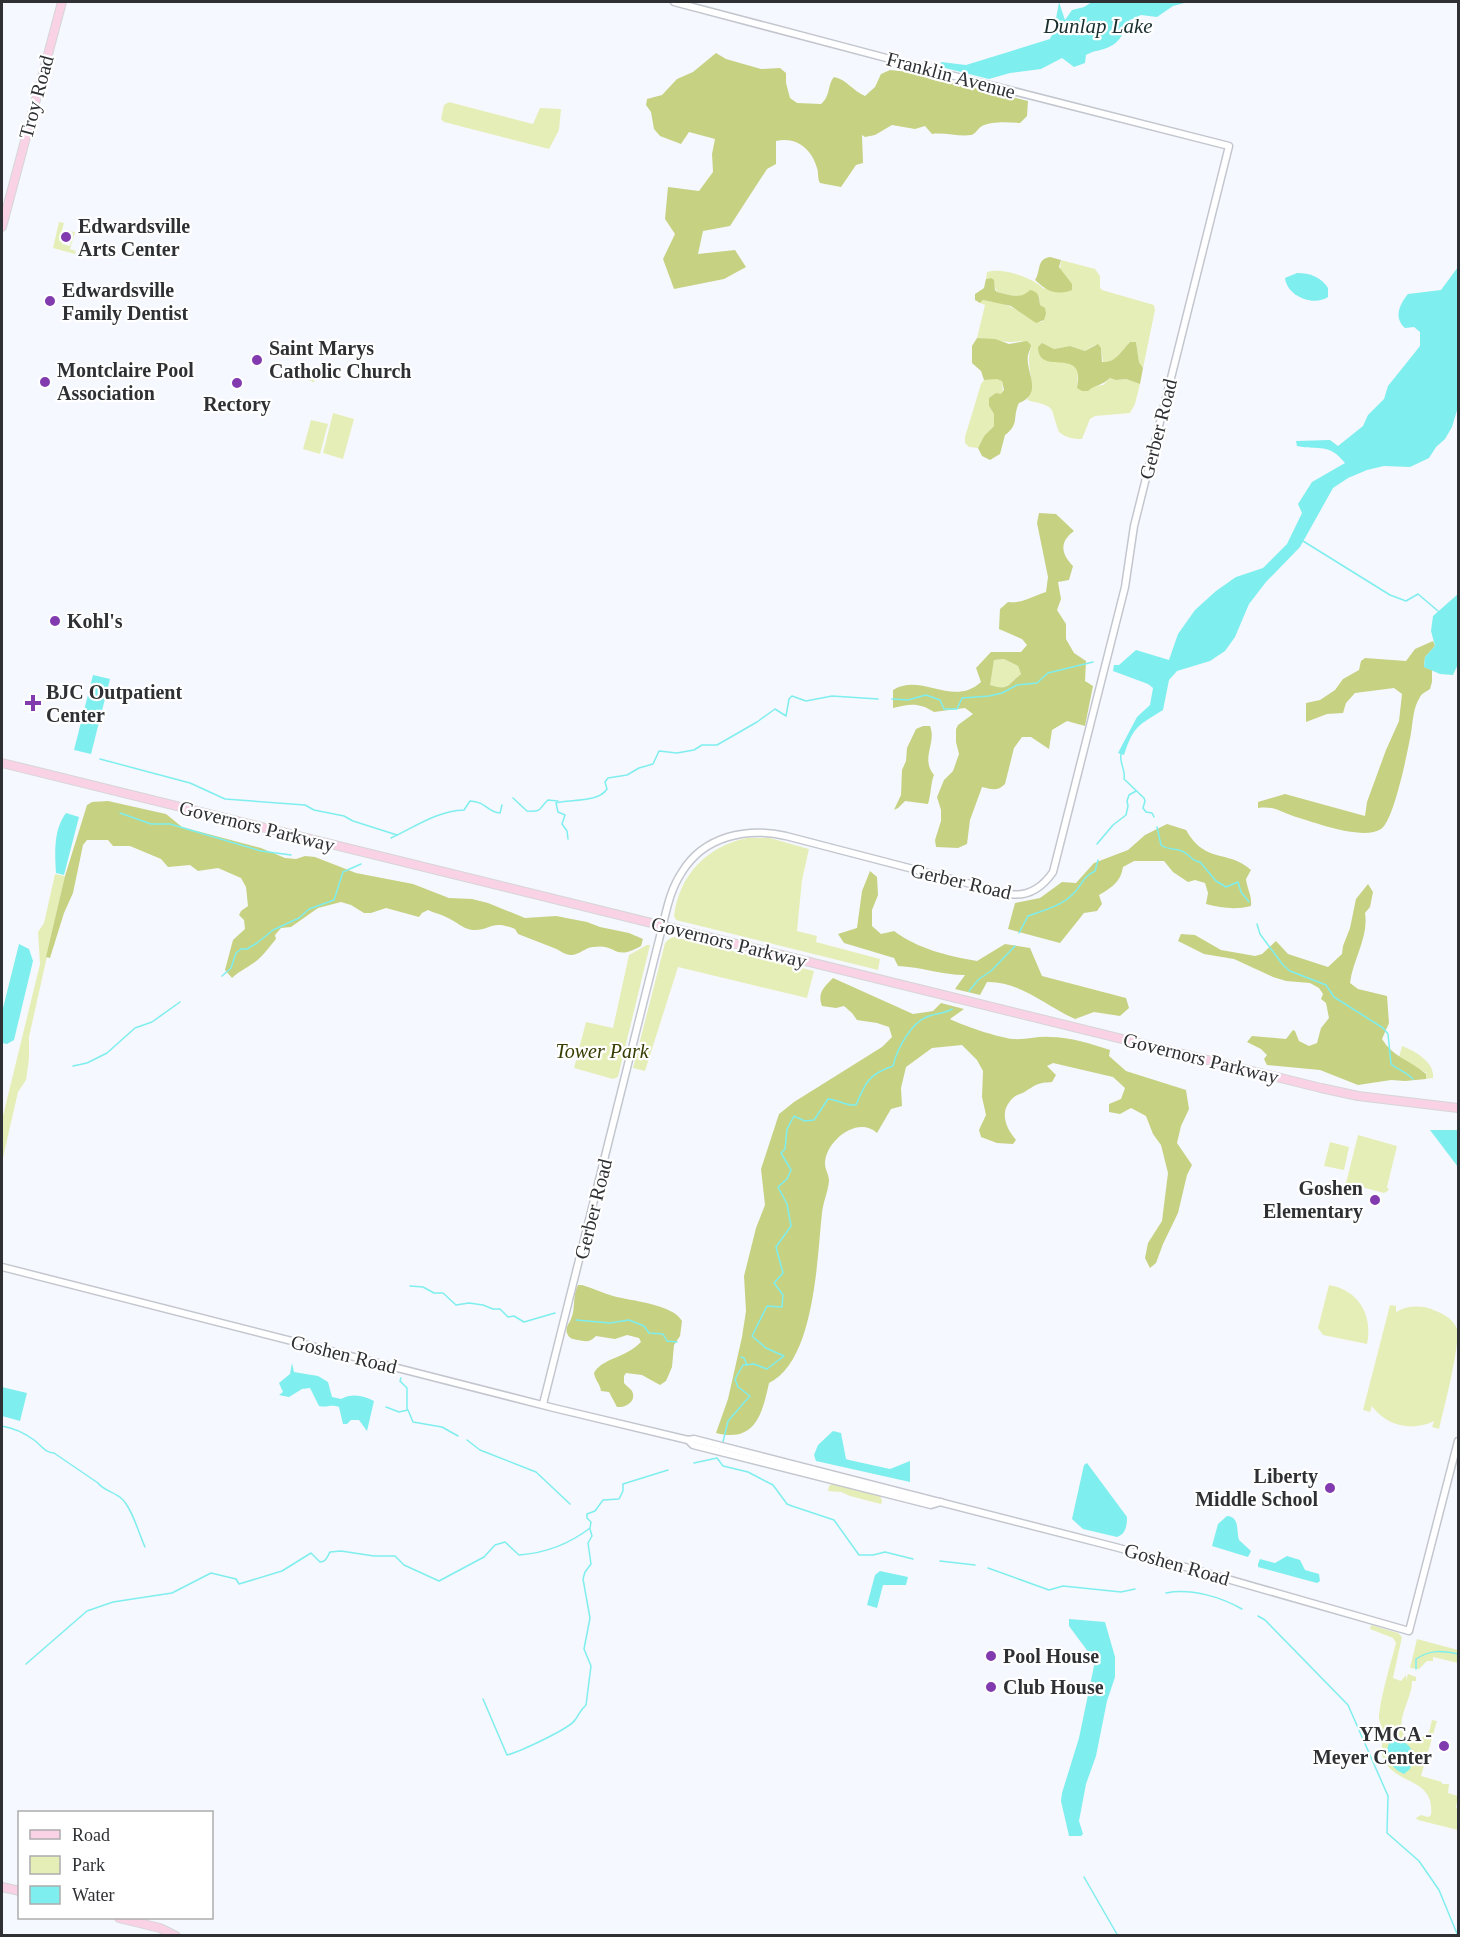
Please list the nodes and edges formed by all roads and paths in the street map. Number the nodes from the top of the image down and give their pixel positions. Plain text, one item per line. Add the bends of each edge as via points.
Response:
1 (62, 2) edge
2 (674, 2) edge
3 (1229, 146) joint
4 (2, 227) edge
5 (2, 763) edge
6 (662, 926) junction
7 (1458, 1108) edge
8 (2, 1267) edge
9 (543, 1404) junction
10 (1458, 1441) edge
11 (2, 1887) edge
12 (18, 1891) edge
13 (126, 1919) edge
14 (176, 1935) edge

1 - 4 main road, Troy Road
2 - 3 street, Franklin Avenue
3 - 6 street, Gerber Road via 1134,526 1111,647 1061,847 1049,879 1029,893 1009,894 786,836 749,832 708,846 689,862 675,885
5 - 6 main road, Governors Parkway
6 - 7 main road, Governors Parkway via 1321,1088
6 - 9 street, Gerber Road
8 - 9 street, Goshen Road
9 - 10 street, Goshen Road via 930,1505 943,1502 1409,1631
11 - 12 main road
13 - 14 main road

